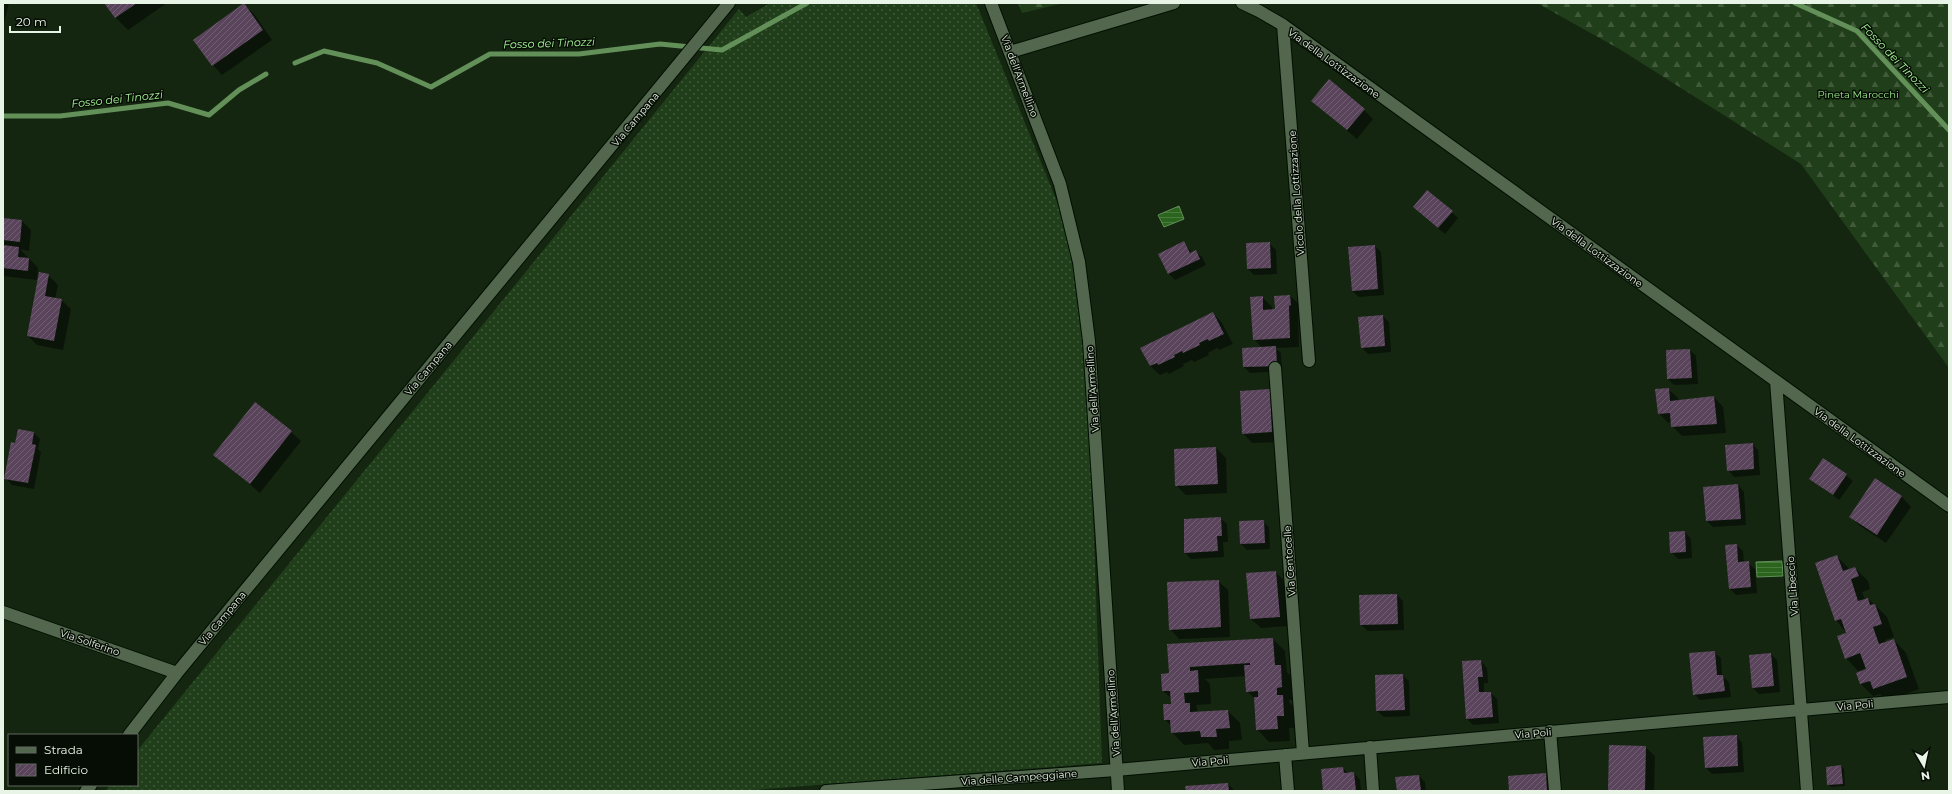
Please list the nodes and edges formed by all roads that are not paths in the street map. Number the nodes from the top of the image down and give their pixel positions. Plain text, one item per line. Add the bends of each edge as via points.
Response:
1 (729, 3) edge
2 (991, 3) edge
3 (1174, 3) edge
4 (1242, 3) edge
5 (1283, 25) junction
6 (1010, 52) junction
7 (1309, 361) dead end
8 (1275, 368) dead end
9 (1776, 381) junction
10 (1949, 506) edge
11 (3, 612) edge
12 (177, 673) junction
13 (1949, 697) edge
14 (1801, 710) junction
15 (1550, 732) junction
16 (130, 734) edge
17 (1370, 747) junction
18 (1303, 753) junction
19 (1285, 755) junction
20 (1116, 770) junction
21 (826, 791) edge
22 (1118, 791) edge
23 (1288, 791) edge
24 (1373, 791) edge
25 (1555, 791) edge
26 (1808, 791) edge

1 - 12 street, Via Campana
2 - 6 street, Via dell'Armellino
3 - 6 street
4 - 5 street, Via della Lottizzazione
5 - 7 street, Vicolo della Lottizzazione
5 - 9 street, Via della Lottizzazione
6 - 20 street, Via dell'Armellino via 1060,184 1082,280 1092,387
8 - 18 street, Via Centocelle
9 - 10 street, Via della Lottizzazione
9 - 14 street, Via Libeccio
11 - 12 street, Via Solferino
12 - 16 street, Via Campana
13 - 14 street, Via Poli
14 - 15 street, Via Poli
14 - 26 street, Via Libeccio
15 - 17 street, Via Poli
15 - 25 street
17 - 18 street, Via Poli
17 - 24 street
18 - 19 street, Via Poli
19 - 20 street, Via Poli
19 - 23 street
20 - 21 street, Via delle Campeggiane
20 - 22 street, Via dell'Armellino

